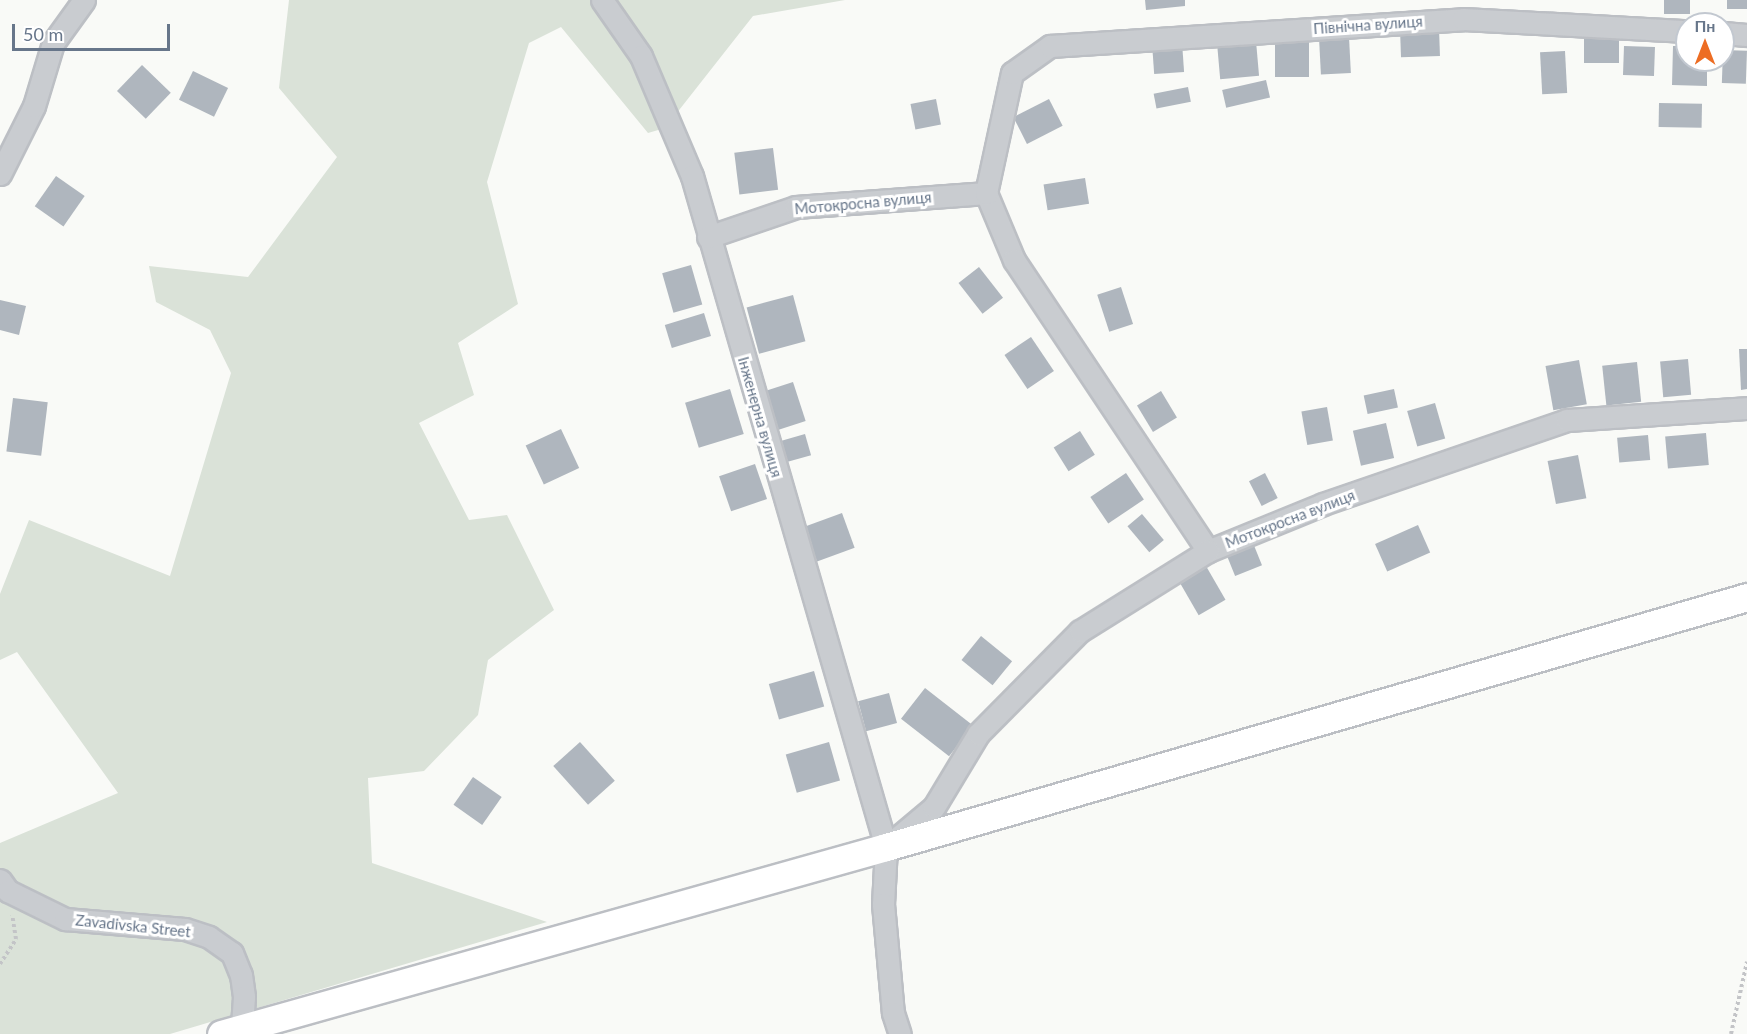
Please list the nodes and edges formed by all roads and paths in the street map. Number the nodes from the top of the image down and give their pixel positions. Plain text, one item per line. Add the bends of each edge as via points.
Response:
1 (84, 0) edge
2 (602, 0) edge
3 (1675, 30) edge
4 (0, 174) edge
5 (986, 193) junction
6 (708, 237) junction
7 (1747, 408) edge
8 (1208, 551) junction
9 (1747, 597) edge
10 (886, 847) junction
11 (4, 885) edge
12 (1747, 962) edge
13 (0, 964) edge
14 (232, 1031) edge
15 (900, 1034) edge
16 (1731, 1034) edge

1 - 4 street via 52,43 34,106
2 - 6 street, Інженерна вулиця via 641,56 692,176
3 - 5 street, Північна вулиця via 1463,19 1050,46 1012,73
5 - 6 street, Мотокросна вулиця via 796,207
5 - 8 street, Мотокросна вулиця via 1014,260
6 - 10 street, Інженерна вулиця
7 - 8 street, Мотокросна вулиця via 1567,420 1323,504
8 - 10 street via 1080,632 978,734 934,807
9 - 10 main road
10 - 14 main road
10 - 15 street, Інженерна вулиця via 883,904 893,1013
11 - 13 path via 16,939
11 - 14 street, Zavadivska Street via 65,919 185,928 209,937 232,953 241,975 244,997
12 - 16 path

